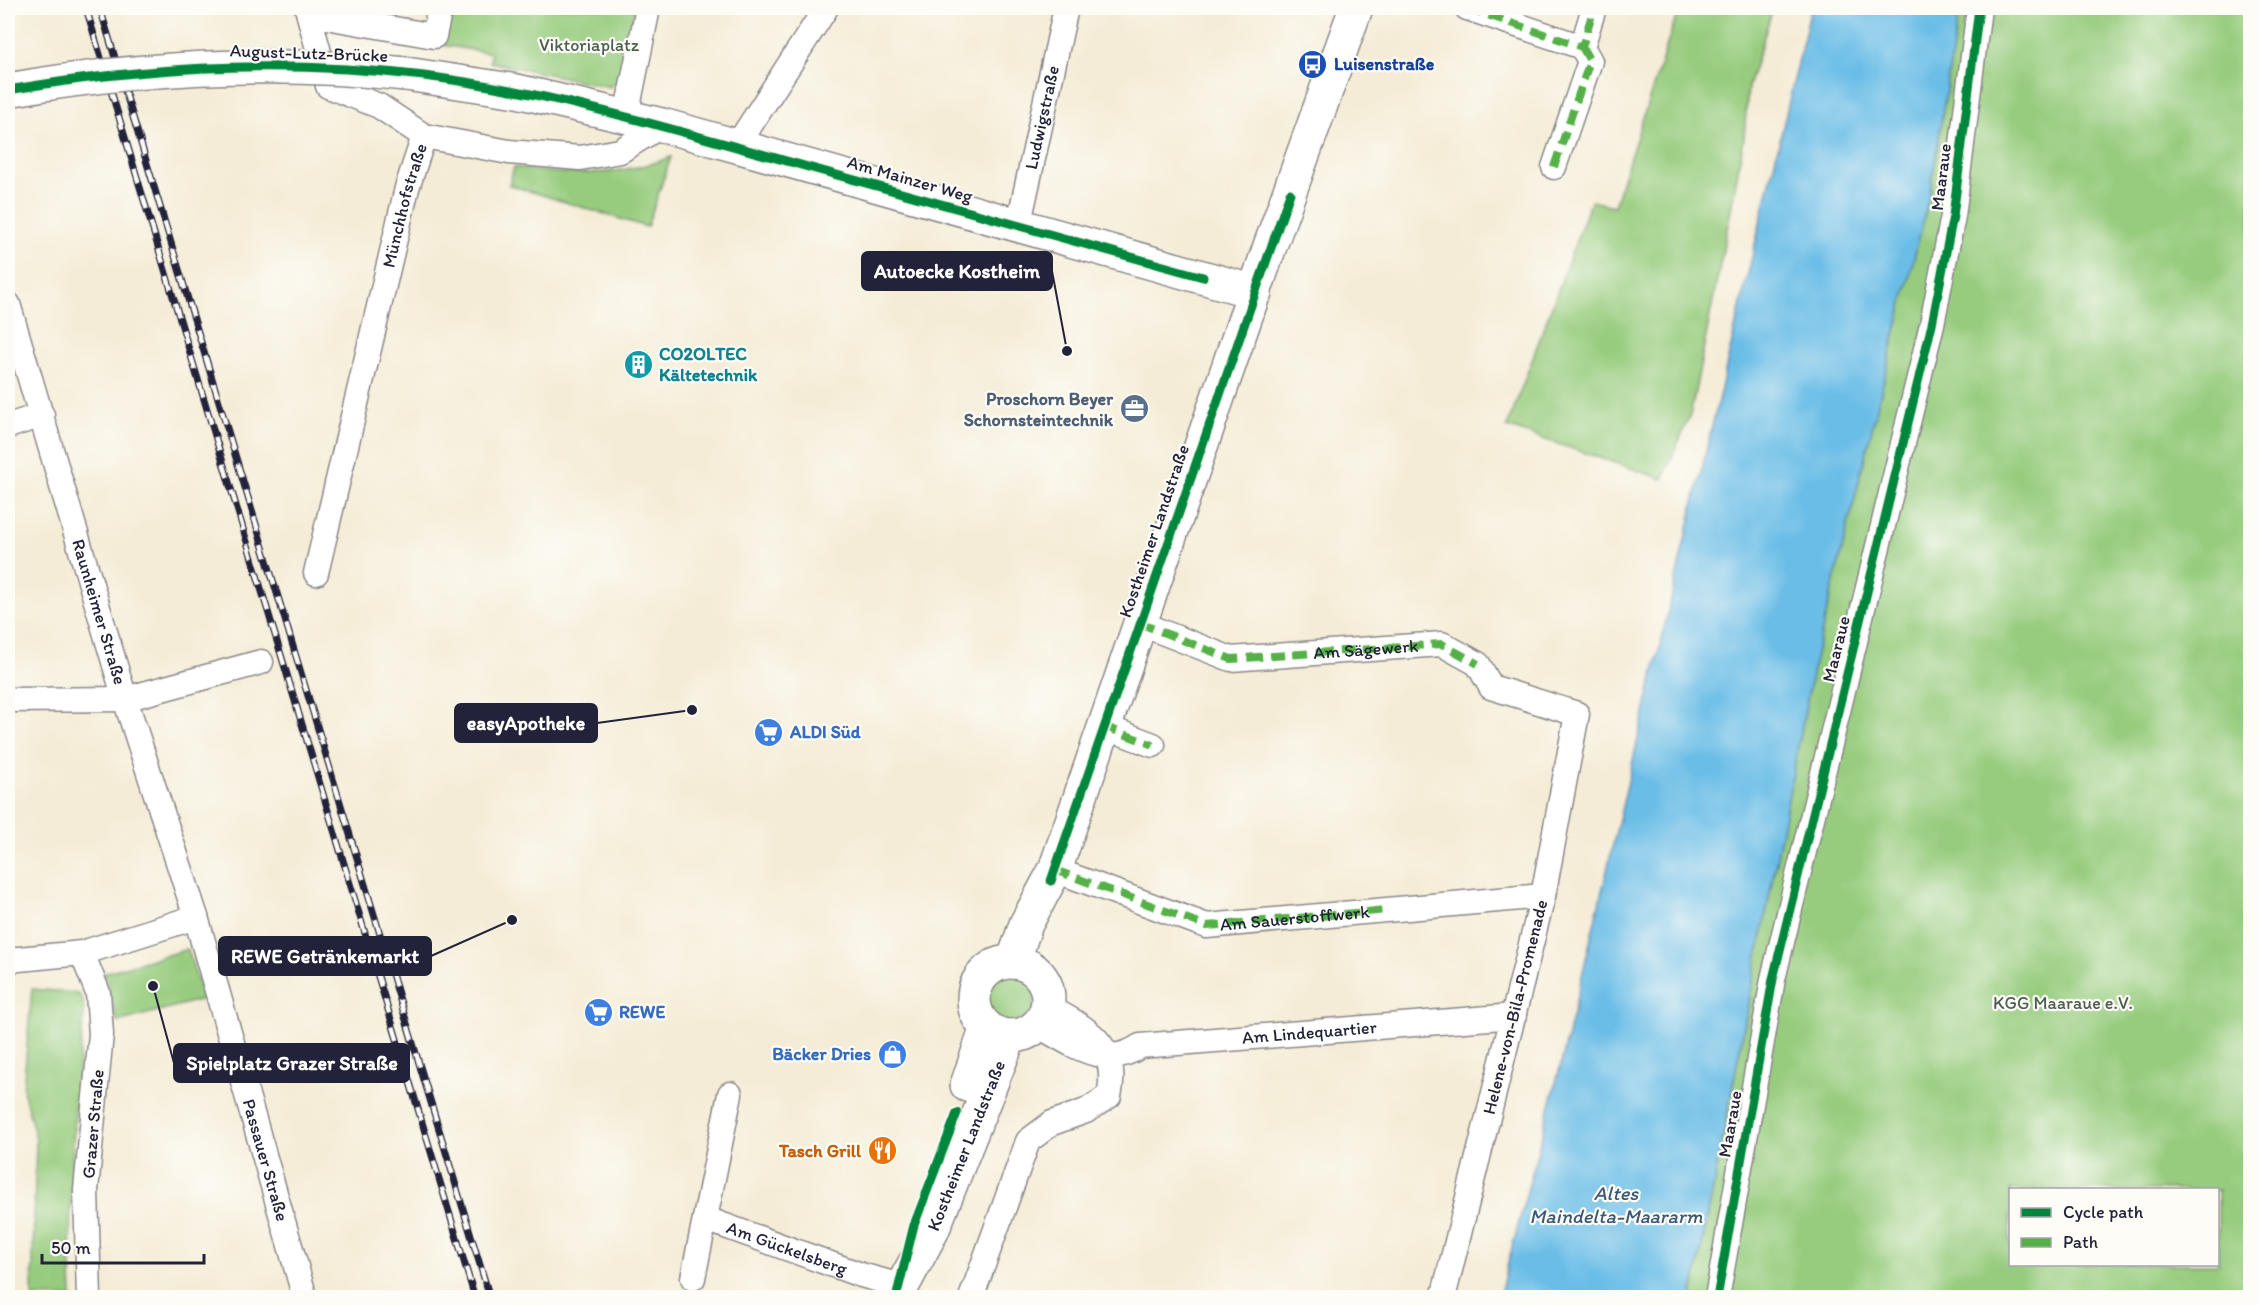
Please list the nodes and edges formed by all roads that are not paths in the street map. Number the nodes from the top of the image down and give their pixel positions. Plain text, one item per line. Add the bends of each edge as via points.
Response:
1 (440, 8) edge
2 (648, 8) edge
3 (826, 8) edge
4 (1066, 8) edge
5 (1356, 8) edge
6 (1467, 8) edge
7 (1594, 8) edge
8 (1979, 8) edge
9 (308, 11) edge
10 (1582, 47) junction
11 (8, 90) edge
12 (617, 114) junction
13 (662, 126) junction
14 (424, 136) junction
15 (736, 147) junction
16 (1554, 167) dead end
17 (1018, 227) junction
18 (1255, 292) junction
19 (8, 304) edge
20 (42, 416) junction
21 (8, 426) edge
22 (315, 573) dead end
23 (1139, 623) junction
24 (261, 662) dead end
25 (125, 699) junction
26 (8, 700) edge
27 (1577, 714) joint
28 (1103, 726) junction
29 (1153, 745) dead end
30 (1053, 876) junction
31 (1543, 896) junction
32 (196, 917) junction
33 (82, 953) junction
34 (8, 960) edge
35 (1023, 965) junction
36 (1514, 1016) junction
37 (1020, 1023) junction
38 (1107, 1057) junction
39 (730, 1094) dead end
40 (706, 1219) junction
41 (693, 1278) dead end
42 (899, 1292) edge
43 (89, 1298) edge
44 (305, 1298) edge
45 (971, 1298) edge
46 (1443, 1298) edge
47 (1716, 1298) edge

1 - 9 street, Münchhofstraße via 434,36
2 - 12 street
3 - 15 street
4 - 17 street, Ludwigstraße
5 - 18 main road, Kostheimer Landstraße
6 - 10 street
7 - 10 street
8 - 47 street, Maaraue via 1953,216 1932,324 1773,979
9 - 14 street, Münchhofstraße via 328,86 379,106
10 - 16 street via 1590,61
11 - 12 main road, August-Lutz-Brücke, bridge via 98,76 191,68 285,66 406,74 517,91
12 - 13 main road, Am Mainzer Weg
13 - 14 street via 620,151 580,158 509,152
13 - 15 main road, Am Mainzer Weg
14 - 22 street, Münchhofstraße via 407,188
15 - 17 main road, Am Mainzer Weg
17 - 18 main road, Am Mainzer Weg
18 - 23 main road, Kostheimer Landstraße
19 - 20 street, Raunheimer Straße
20 - 21 street
20 - 25 street, Raunheimer Straße
23 - 27 street, Am Sägewerk via 1231,659 1442,644 1478,664 1491,687
23 - 28 main road, Kostheimer Landstraße
24 - 25 street
25 - 26 street
25 - 32 street, Raunheimer Straße
27 - 31 street, Helene-von-Bila-Promenade
28 - 29 street
28 - 30 main road, Kostheimer Landstraße
30 - 31 street, Am Sauerstoffwerk via 1207,926
30 - 35 main road, Kostheimer Landstraße via 1026,924
31 - 36 street, Helene-von-Bila-Promenade
32 - 33 street
32 - 44 street, Passauer Straße
33 - 34 street
33 - 43 street, Grazer Straße via 98,993 101,1035 86,1190
35 - 37 main road via 1047,990
35 - 37 main road via 991,968 977,985 975,1007
36 - 38 street, Am Lindequartier via 1140,1046 1132,1052
36 - 46 street, Helene-von-Bila-Promenade
37 - 38 street
37 - 42 main road, Kostheimer Landstraße via 914,1225
38 - 45 street via 1112,1071 1108,1096 1086,1111 1052,1123 1028,1141
39 - 40 street, Am Gückelsberg
40 - 41 street, Am Gückelsberg
40 - 42 street, Am Gückelsberg

